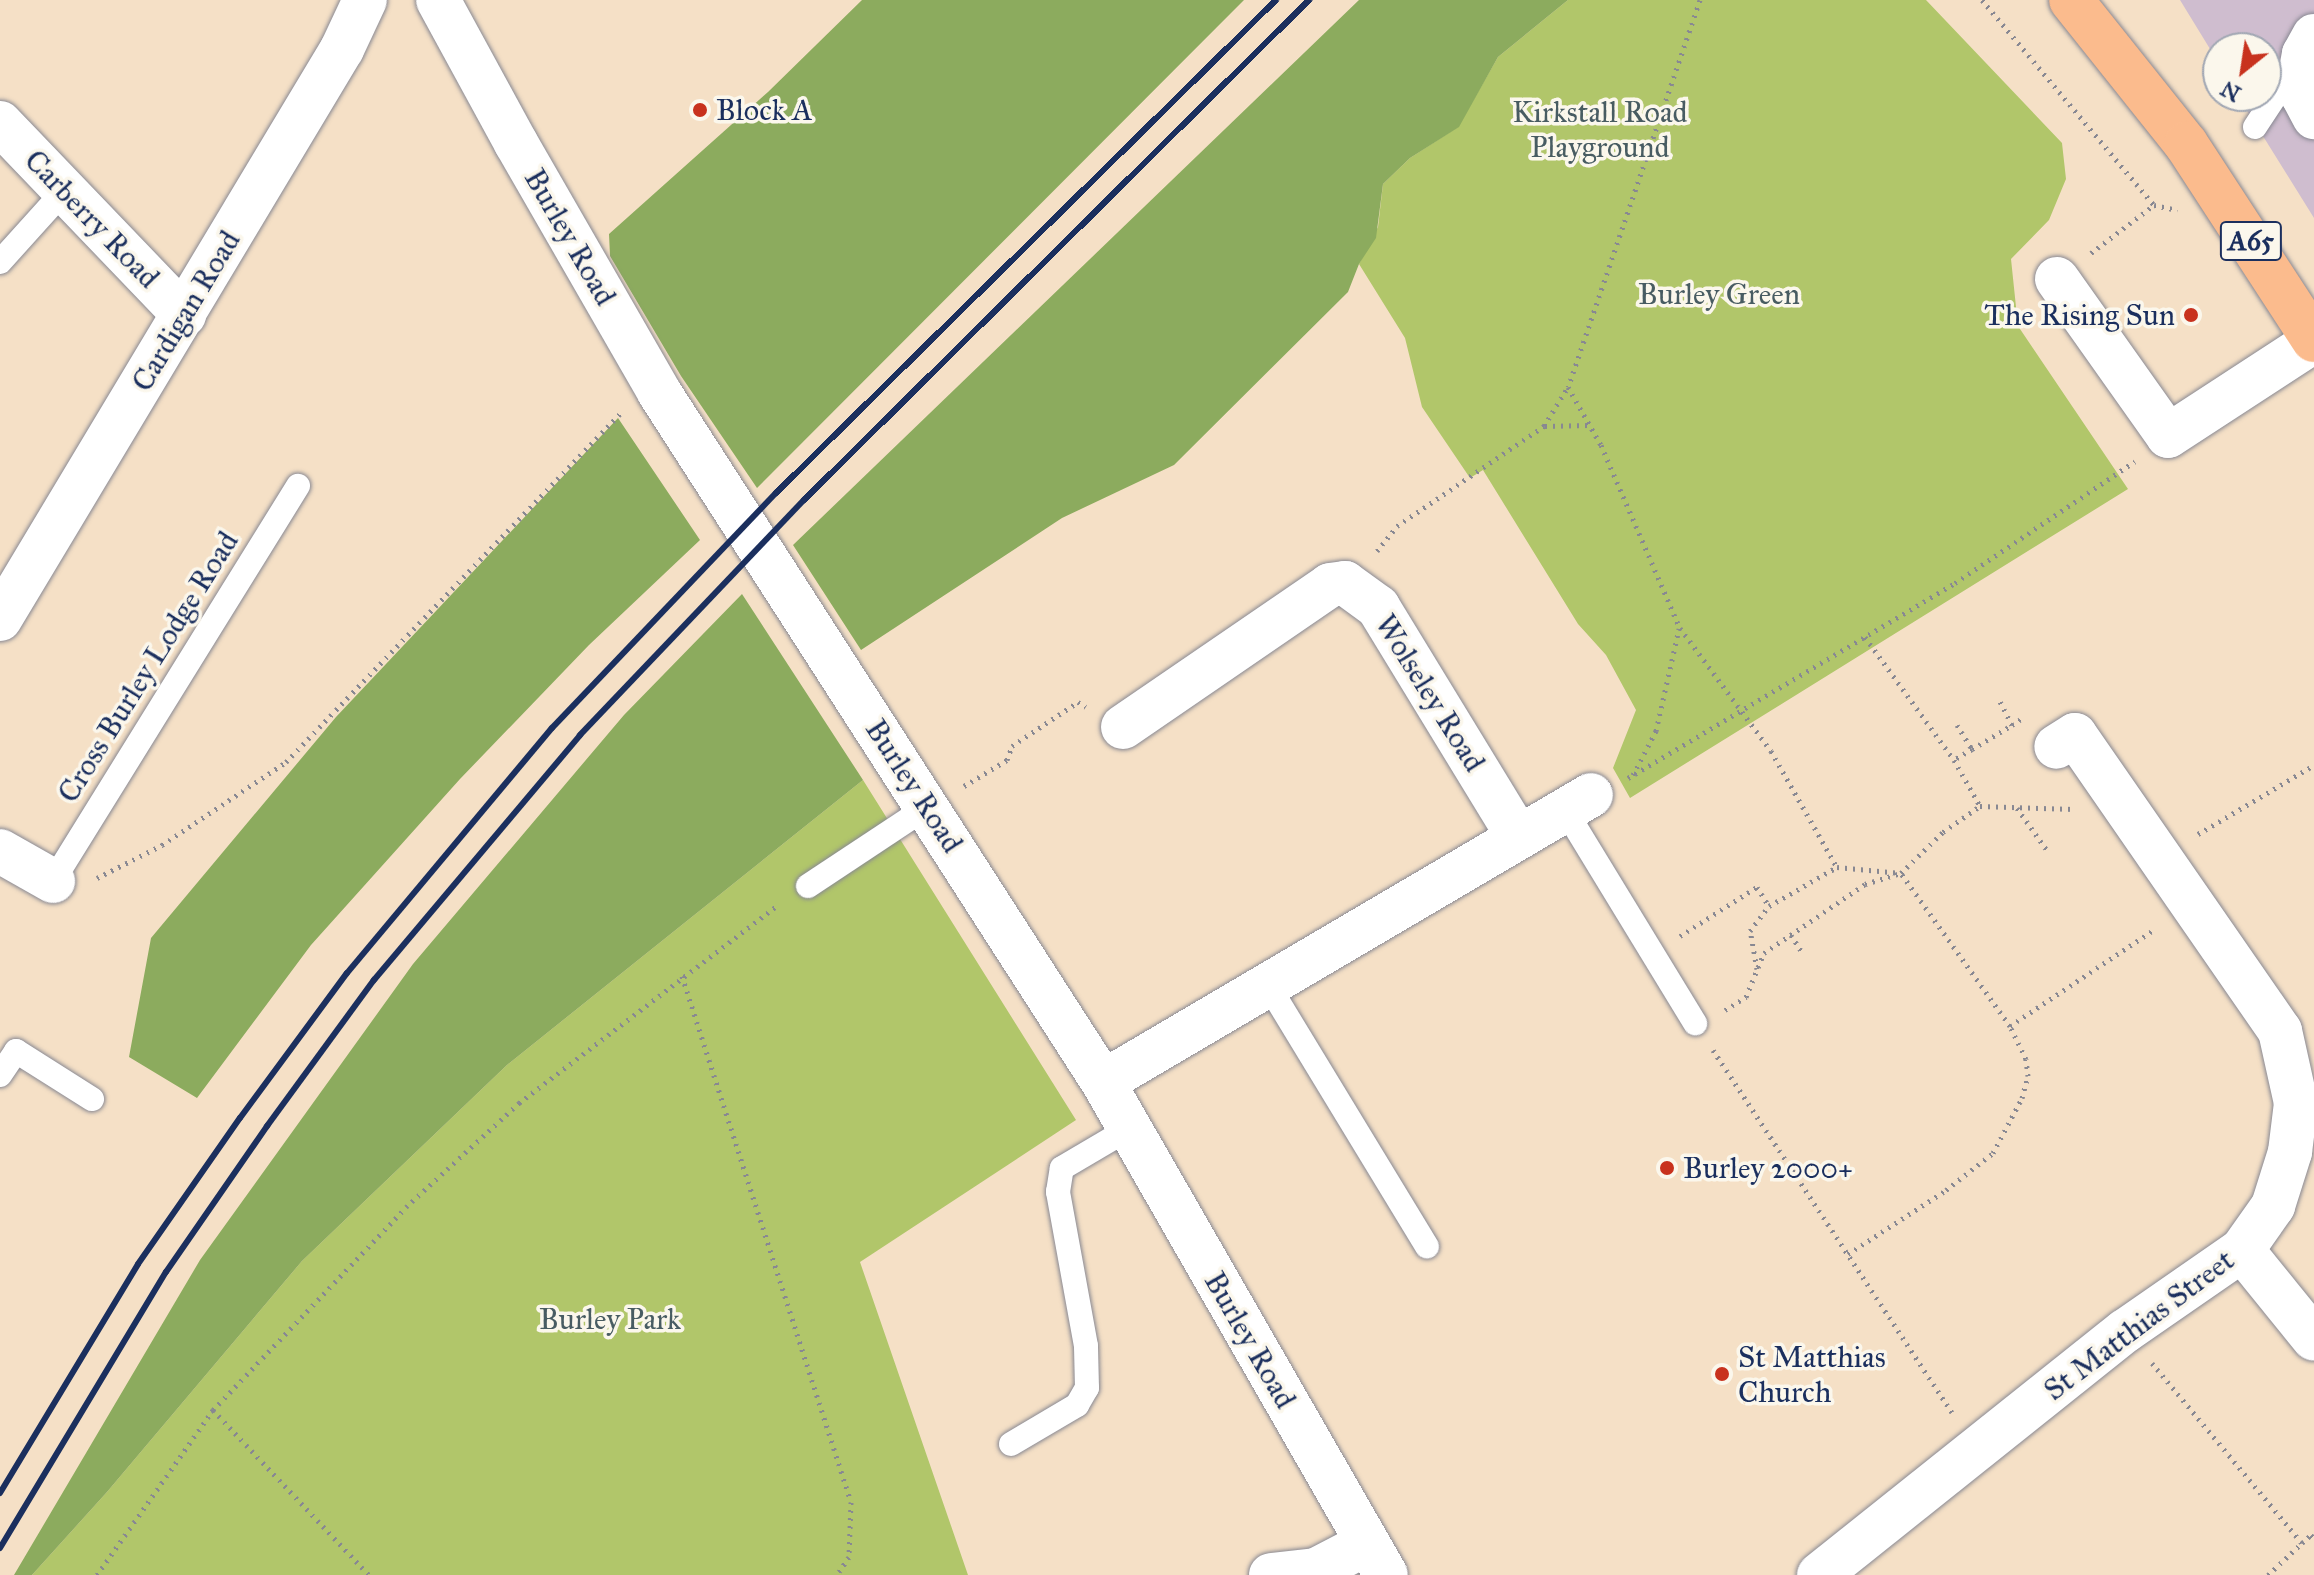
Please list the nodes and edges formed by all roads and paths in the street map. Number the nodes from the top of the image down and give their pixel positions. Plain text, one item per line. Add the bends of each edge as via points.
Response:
1 (365, 0) edge
2 (438, 0) edge
3 (1700, 0) edge
4 (1982, 0) edge
5 (2071, 0) edge
6 (2105, 0) edge
7 (2307, 56) edge
8 (2314, 117) edge
9 (0, 123) edge
10 (2255, 127) dead end
11 (2186, 144) junction
12 (64, 191) junction
13 (2154, 205) junction
14 (2238, 221) junction
15 (0, 262) edge
16 (2057, 279) joint
17 (184, 315) junction
18 (2314, 340) edge
19 (653, 381) junction
20 (1568, 387) junction
21 (1589, 425) junction
22 (1544, 426) junction
23 (2168, 436) junction
24 (298, 486) dead end
25 (1345, 583) junction
26 (0, 619) edge
27 (1680, 628) junction
28 (1865, 637) junction
29 (1998, 697) dead end
30 (1743, 712) junction
31 (1957, 725) dead end
32 (1123, 727) joint
33 (2056, 747) dead end
34 (1972, 749) junction
35 (1954, 760) junction
36 (2314, 765) edge
37 (2114, 791) junction
38 (1578, 803) joint
39 (929, 806) junction
40 (1980, 806) junction
41 (2016, 807) junction
42 (1518, 836) junction
43 (0, 851) edge
44 (2049, 853) dead end
45 (2162, 860) junction
46 (1837, 867) junction
47 (1901, 873) junction
48 (53, 881) junction
49 (808, 886) joint
50 (2192, 904) junction
51 (1769, 906) junction
52 (1791, 935) junction
53 (1802, 952) dead end
54 (1652, 953) junction
55 (1757, 970) junction
56 (682, 976) junction
57 (1268, 985) junction
58 (1695, 1023) junction
59 (2010, 1026) junction
60 (0, 1075) edge
61 (1103, 1082) junction
62 (92, 1099) dead end
63 (1130, 1128) junction
64 (1427, 1246) dead end
65 (2242, 1250) junction
66 (1848, 1254) junction
67 (2125, 1331) junction
68 (2314, 1339) edge
69 (213, 1410) junction
70 (1011, 1444) dead end
71 (1977, 1448) junction
72 (2314, 1538) edge
73 (2302, 1543) junction
74 (1376, 1559) edge
75 (97, 1575) edge
76 (369, 1575) edge
77 (837, 1575) edge
78 (1271, 1575) edge
79 (1819, 1575) edge
80 (2268, 1575) edge

1 - 17 street, Cardigan Road via 342,49
2 - 19 street, Burley Road
3 - 20 path
4 - 13 path
5 - 11 main road, A65
6 - 11 main road, A65
7 - 8 street via 2303,96
7 - 10 lane
9 - 12 street, Carberry Road
11 - 14 main road, A65
12 - 15 lane
12 - 17 street, Carberry Road
13 - 14 path
13 - 16 path
14 - 18 main road, A65
16 - 23 street
17 - 26 street, Cardigan Road
18 - 23 street
19 - 39 street, Burley Road via 787,595
19 - 48 path via 286,762 162,845 92,880
20 - 21 path
20 - 22 path
21 - 22 path
21 - 27 path
22 - 25 path via 1397,526
23 - 28 path via 2112,479
24 - 48 lane, Cross Burley Lodge Road
25 - 32 street via 1323,590
25 - 42 street, Wolseley Road via 1378,607
27 - 30 path
27 - 30 path via 1656,731 1632,776
28 - 30 path
28 - 35 path
29 - 34 path via 2012,725
30 - 46 path
31 - 34 path
32 - 39 path via 1078,702 1012,746 1007,760
33 - 37 street, St Matthias Street via 2075,735
34 - 35 path
35 - 40 path
36 - 45 path
37 - 41 path via 2084,810
37 - 45 street, St Matthias Street
38 - 42 street
38 - 54 lane
39 - 49 lane
39 - 61 street, Burley Road
40 - 41 path
40 - 47 path via 1943,832
41 - 44 path
42 - 57 street
43 - 48 street
45 - 50 street, St Matthias Street
46 - 47 path
46 - 51 path
47 - 52 path via 1865,884
47 - 59 path
49 - 56 path
50 - 59 path
50 - 65 street, St Matthias Street via 2280,1031 2296,1103 2290,1152 2273,1206
51 - 54 path via 1757,887
51 - 55 path via 1750,931
52 - 53 path
52 - 55 path via 1764,953
54 - 58 lane
55 - 58 path via 1746,997
56 - 69 path via 519,1103 417,1196
56 - 77 path via 851,1502 849,1557
57 - 61 street
57 - 64 lane
58 - 66 path
59 - 66 path via 2028,1076 1993,1153
60 - 62 lane via 16,1051
61 - 63 street, Burley Road
63 - 70 lane via 1062,1168 1058,1192 1086,1346 1087,1388 1077,1405
63 - 74 street, Burley Road
65 - 67 street, St Matthias Street
65 - 68 street
66 - 71 path
67 - 71 street, St Matthias Street
67 - 73 path
69 - 75 path
69 - 76 path
71 - 79 street, St Matthias Street
72 - 73 path
73 - 80 path
74 - 78 street

